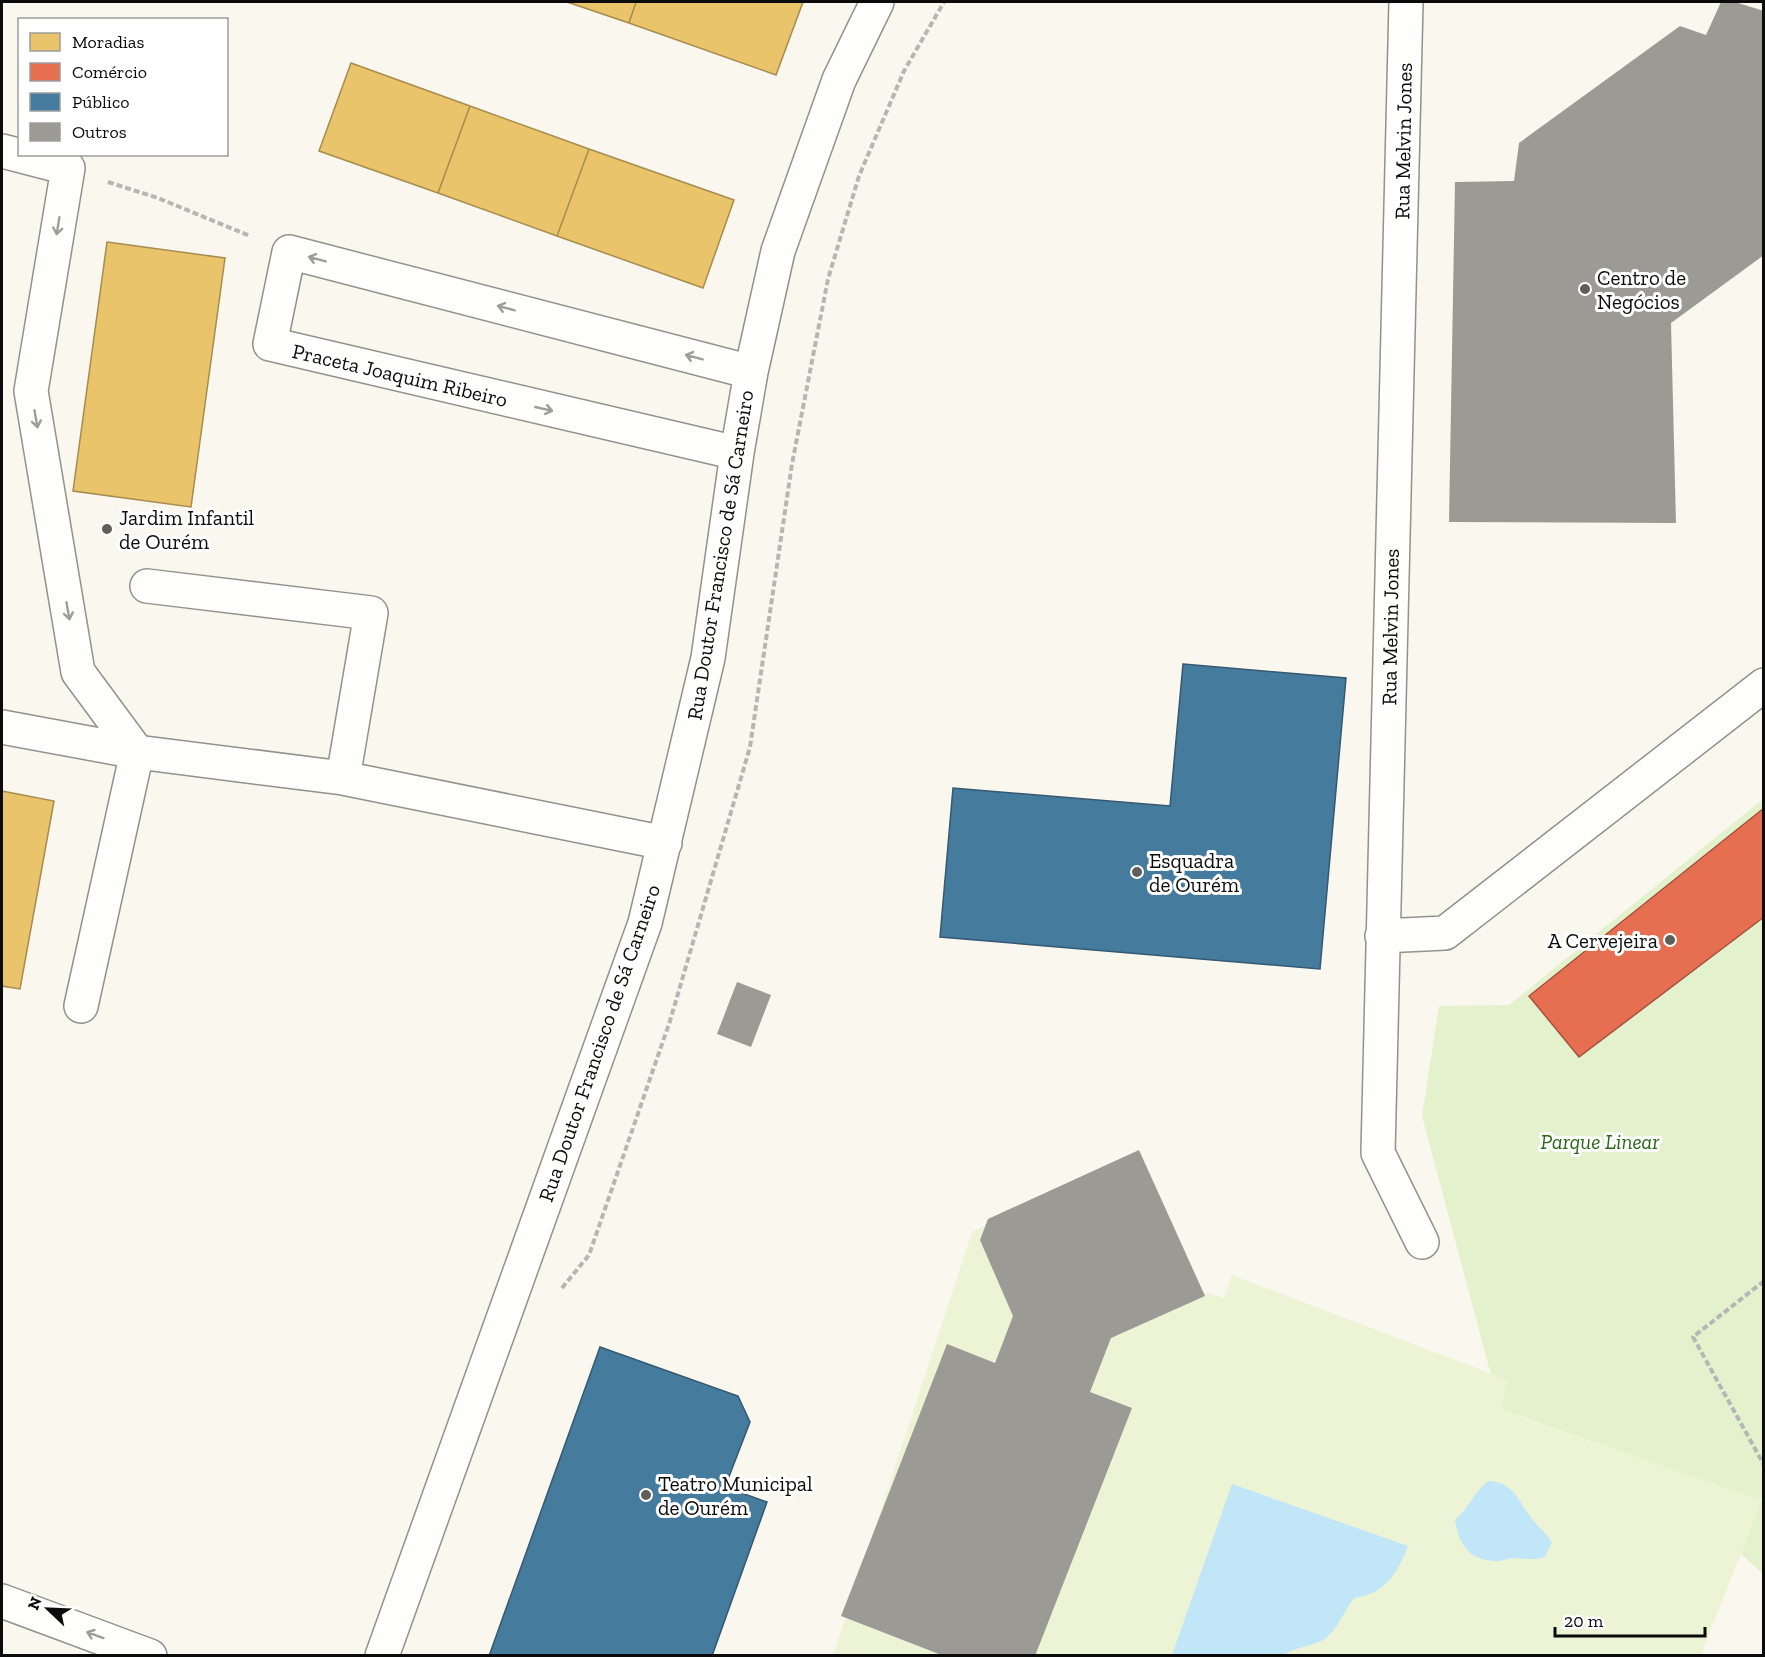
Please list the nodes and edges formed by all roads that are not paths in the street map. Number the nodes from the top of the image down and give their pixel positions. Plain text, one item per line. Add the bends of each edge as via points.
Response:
1 (877, 2) edge
2 (1406, 2) edge
3 (2, 151) edge
4 (18, 155) edge
5 (21, 156) edge
6 (751, 372) junction
7 (737, 453) junction
8 (147, 586) dead end
9 (1764, 685) edge
10 (2, 727) edge
11 (136, 752) junction
12 (343, 778) junction
13 (665, 843) junction
14 (1382, 936) junction
15 (81, 1006) dead end
16 (1422, 1242) dead end
17 (2, 1601) edge
18 (150, 1656) edge
19 (382, 1656) edge

1 - 6 street, Rua Doutor Francisco de Sá Carneiro via 839,80 778,251
2 - 14 street, Rua Melvin Jones
3 -> 4 street
5 -> 11 street via 68,168 31,391 78,672
6 - 7 street, Rua Doutor Francisco de Sá Carneiro
6 -> 7 street, Praceta Joaquim Ribeiro via 289,252 270,344
7 - 13 street, Rua Doutor Francisco de Sá Carneiro via 708,658
8 - 12 street via 371,613
9 - 14 street via 1445,933
10 - 11 street
11 - 12 street
11 - 15 street
12 - 13 street
13 - 19 street, Rua Doutor Francisco de Sá Carneiro via 645,922
14 - 16 street, Rua Melvin Jones via 1378,1153
18 -> 17 street

